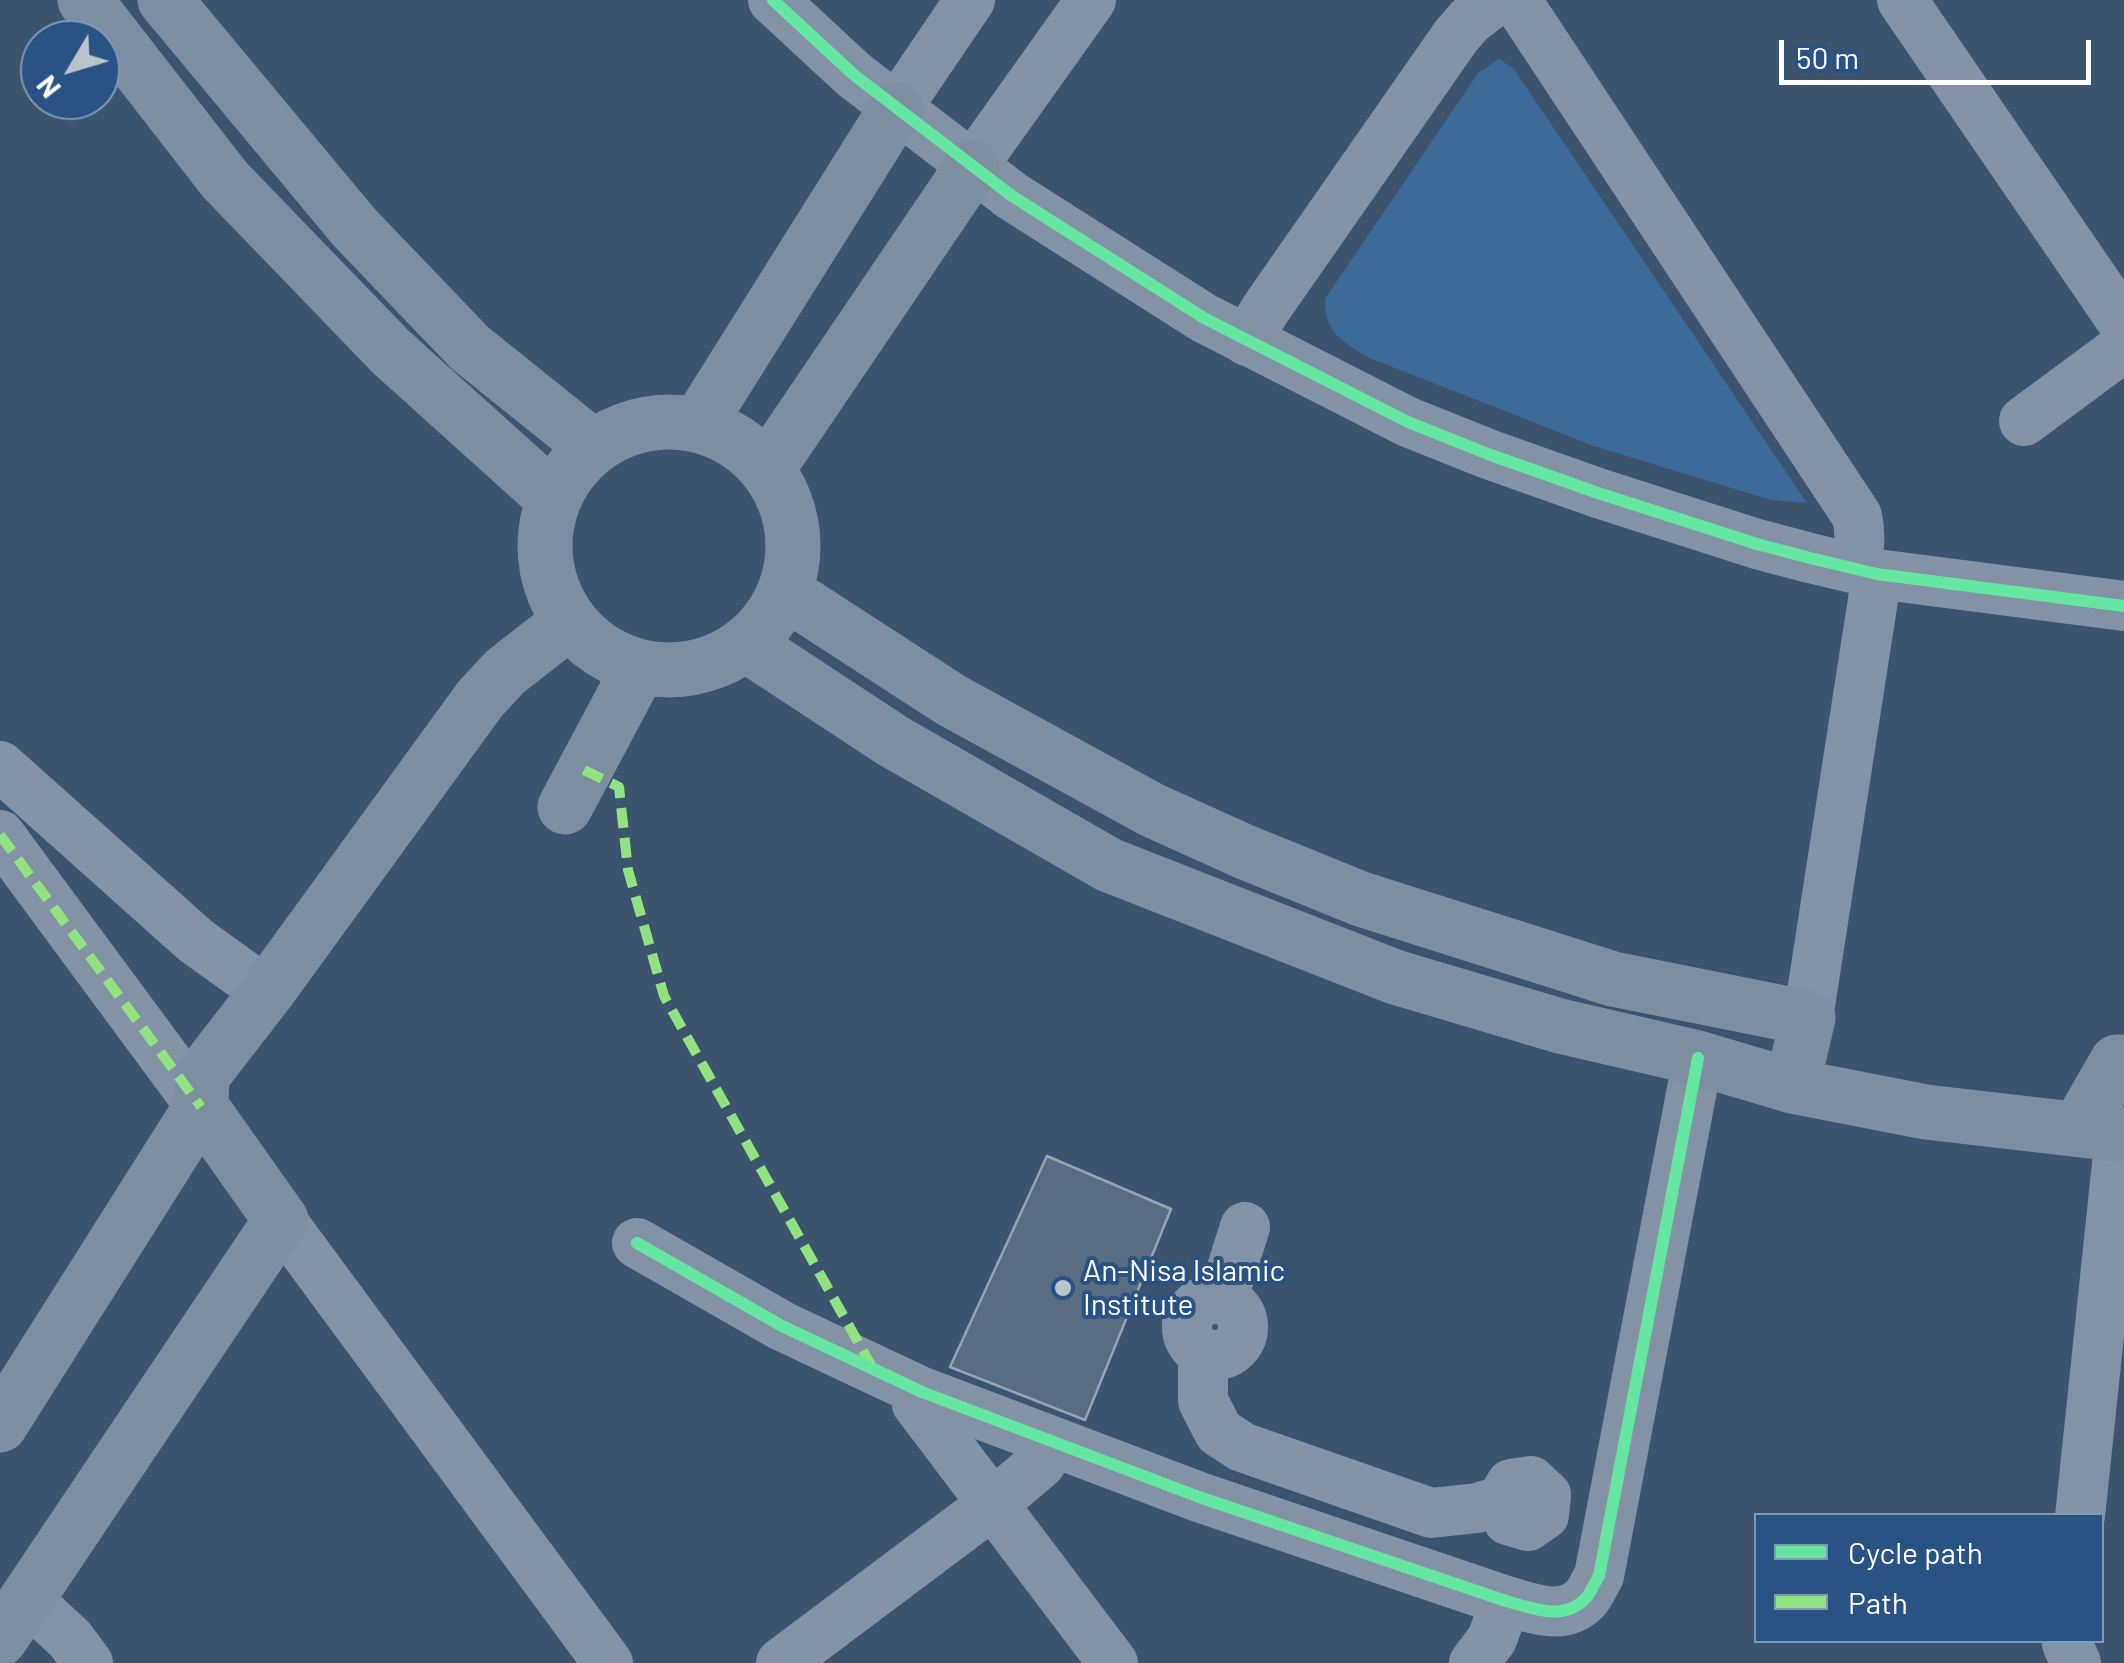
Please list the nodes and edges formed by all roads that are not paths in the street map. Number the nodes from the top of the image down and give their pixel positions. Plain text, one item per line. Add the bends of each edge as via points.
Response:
1 (85, 0) edge
2 (165, 0) edge
3 (773, 0) edge
4 (970, 0) edge
5 (1091, 0) edge
6 (1496, 0) edge
7 (1516, 0) edge
8 (1902, 0) edge
9 (896, 109) junction
10 (972, 167) junction
11 (2124, 324) edge
12 (1247, 341) junction
13 (2124, 347) edge
14 (2024, 422) dead end
15 (698, 423) junction
16 (592, 446) junction
17 (768, 468) junction
18 (552, 498) junction
19 (1866, 571) junction
20 (786, 593) junction
21 (2124, 606) edge
22 (569, 622) junction
23 (747, 645) junction
24 (640, 668) junction
25 (0, 766) edge
26 (564, 807) dead end
27 (0, 835) edge
28 (266, 992) junction
29 (1808, 1018) junction
30 (1698, 1058) junction
31 (2124, 1062) edge
32 (1792, 1086) junction
33 (201, 1106) junction
34 (2108, 1132) edge
35 (281, 1220) junction
36 (1244, 1227) dead end
37 (637, 1244) dead end
38 (922, 1392) junction
39 (0, 1425) edge
40 (1050, 1441) junction
41 (992, 1504) junction
42 (2080, 1513) edge
43 (1606, 1542) junction
44 (1506, 1600) junction
45 (14, 1619) edge
46 (88, 1663) edge
47 (608, 1663) edge
48 (781, 1663) edge
49 (1113, 1663) edge
50 (1474, 1663) edge

1 - 18 street via 225,180 391,352
2 - 16 street via 354,226 470,348
3 - 9 street
4 - 9 street
5 - 10 street
6 - 12 street via 1456,36
7 - 19 street via 1857,516
8 - 11 street
9 - 10 street
9 - 15 street
10 - 12 street
10 - 17 street
12 - 19 street via 1488,454 1740,538
13 - 14 street
15 - 16 street via 643,422
15 - 17 street via 737,440
16 - 18 street
17 - 20 street via 794,528
18 - 22 street via 544,540 550,583
19 - 21 street
19 - 29 street
20 - 23 street
20 - 29 street via 951,700 1152,810 1245,852 1361,899 1613,979
22 - 24 street via 601,651
22 - 28 street via 480,699
23 - 24 street via 696,668
23 - 30 street via 893,742 1109,865 1394,977
24 - 26 street
25 - 28 street via 196,941
27 - 33 street
28 - 33 street via 202,1076
29 - 32 street
30 - 32 street
30 - 43 street
31 - 34 street via 2116,1062
32 - 34 street via 1926,1112
33 - 35 street
33 - 39 street
34 - 42 street
35 - 45 street
35 - 47 street
36 - 43 street via 1222,1300 1236,1306 1244,1324 1239,1344 1223,1356 1203,1354 1203,1401 1219,1432 1242,1447 1430,1513 1522,1508
37 - 38 street via 782,1326
38 - 40 street
38 - 41 street via 917,1404
40 - 41 street via 1041,1464
40 - 44 street
41 - 48 street
41 - 49 street
43 - 44 street via 1599,1576 1585,1599 1569,1609 1548,1613
44 - 50 street via 1492,1639
45 - 46 street via 70,1639

